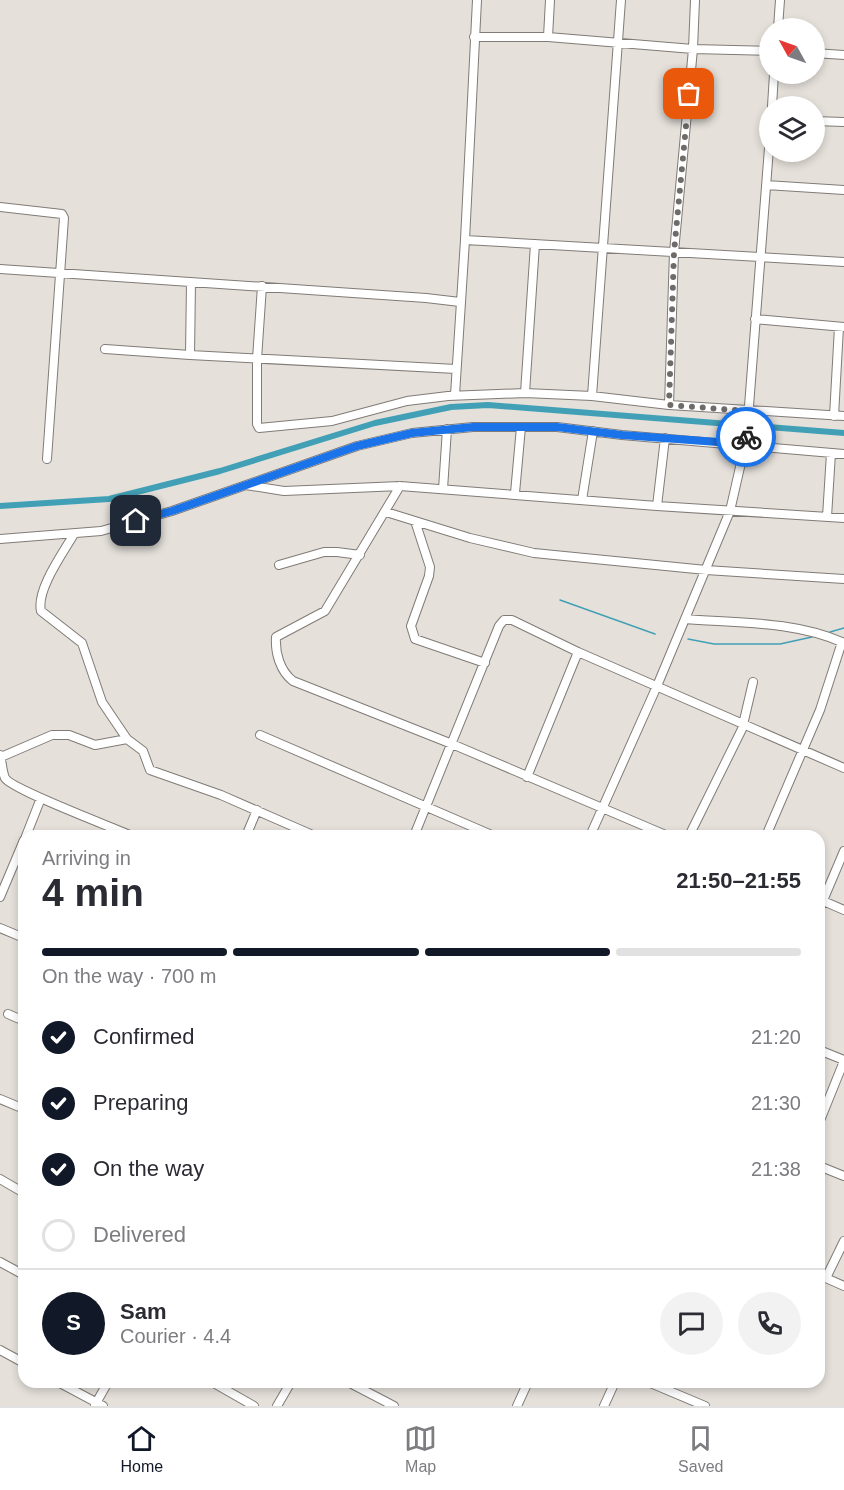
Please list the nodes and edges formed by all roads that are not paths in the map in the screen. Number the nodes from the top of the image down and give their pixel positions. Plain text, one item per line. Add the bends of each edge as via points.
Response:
1 (477, 0) edge
2 (550, 0) edge
3 (621, 0) edge
4 (695, 0) edge
5 (780, 0) edge
6 (779, 18) edge
7 (474, 37) junction
8 (548, 37) junction
9 (618, 42) junction
10 (693, 49) junction
11 (759, 51) edge
12 (825, 54) edge
13 (844, 55) edge
14 (825, 121) edge
15 (844, 122) edge
16 (768, 162) edge
17 (766, 185) junction
18 (844, 190) edge
19 (0, 207) edge
20 (465, 240) junction
21 (535, 244) junction
22 (604, 248) junction
23 (674, 252) junction
24 (760, 258) junction
25 (844, 262) edge
26 (0, 269) edge
27 (60, 273) junction
28 (191, 282) junction
29 (262, 286) junction
30 (460, 302) junction
31 (755, 319) junction
32 (842, 327) edge
33 (105, 349) dead end
34 (190, 355) junction
35 (257, 359) junction
36 (456, 369) junction
37 (525, 393) junction
38 (455, 395) junction
39 (592, 396) junction
40 (669, 405) junction
41 (748, 415) junction
42 (834, 416) junction
43 (844, 416) edge
44 (521, 427) junction
45 (447, 429) junction
46 (593, 431) junction
47 (665, 438) junction
48 (745, 440) junction
49 (831, 453) junction
50 (844, 454) edge
51 (47, 459) dead end
52 (245, 485) junction
53 (400, 486) junction
54 (443, 489) junction
55 (515, 494) junction
56 (582, 500) junction
57 (657, 506) junction
58 (730, 511) junction
59 (386, 512) junction
60 (827, 517) junction
61 (844, 518) edge
62 (415, 521) junction
63 (74, 534) junction
64 (0, 539) edge
65 (360, 555) junction
66 (279, 565) dead end
67 (706, 570) junction
68 (844, 579) edge
69 (685, 619) junction
70 (843, 643) edge
71 (578, 652) junction
72 (485, 663) junction
73 (753, 682) dead end
74 (657, 686) junction
75 (744, 724) junction
76 (260, 735) dead end
77 (127, 739) junction
78 (452, 744) junction
79 (804, 751) junction
80 (0, 756) edge
81 (844, 768) edge
82 (527, 777) junction
83 (41, 798) junction
84 (426, 806) junction
85 (602, 808) junction
86 (257, 810) junction
87 (28, 830) edge
88 (118, 830) edge
89 (249, 830) edge
90 (302, 830) edge
91 (416, 830) edge
92 (480, 830) edge
93 (593, 830) edge
94 (654, 830) edge
95 (692, 830) edge
96 (769, 830) edge
97 (844, 851) edge
98 (18, 854) edge
99 (825, 891) edge
100 (0, 897) edge
101 (825, 902) edge
102 (844, 910) edge
103 (0, 928) edge
104 (18, 936) edge
105 (8, 1014) dead end
106 (18, 1018) edge
107 (825, 1052) edge
108 (844, 1060) edge
109 (0, 1099) edge
110 (18, 1106) edge
111 (825, 1108) edge
112 (825, 1168) edge
113 (844, 1176) edge
114 (0, 1179) edge
115 (18, 1190) edge
116 (844, 1241) edge
117 (0, 1262) edge
118 (18, 1272) edge
119 (825, 1274) edge
120 (825, 1278) edge
121 (844, 1286) edge
122 (0, 1350) edge
123 (18, 1360) edge
124 (68, 1388) edge
125 (105, 1388) edge
126 (222, 1388) edge
127 (288, 1388) edge
128 (360, 1388) edge
129 (525, 1388) edge
130 (612, 1388) edge
131 (662, 1388) edge
132 (98, 1405) edge
133 (254, 1406) edge
134 (278, 1406) edge
135 (394, 1406) edge
136 (517, 1406) edge
137 (603, 1406) edge
138 (705, 1406) edge

1 - 7 street
2 - 8 street
3 - 9 street
4 - 10 street
5 - 6 street
7 - 8 street
7 - 20 street
8 - 9 street
9 - 10 street
9 - 22 street
10 - 11 street
10 - 23 street
12 - 13 street
14 - 15 street
16 - 17 street
17 - 18 street
17 - 24 street
19 - 27 street via 62,214
20 - 21 street
20 - 30 street
21 - 22 street
21 - 37 street
22 - 23 street
22 - 39 street
23 - 24 street
23 - 40 street
24 - 25 street
24 - 31 street
26 - 27 street
27 - 28 street
27 - 51 street
28 - 29 street
28 - 34 street
29 - 30 street
29 - 35 street
30 - 36 street
31 - 32 street
31 - 41 street
32 - 42 street
33 - 34 street
34 - 35 street
35 - 36 street
35 - 38 street via 260,428 332,422 407,401
36 - 38 street
37 - 38 street
37 - 39 street
39 - 40 street
40 - 41 street
41 - 42 street
41 - 48 street
42 - 43 street
44 - 45 street
44 - 46 street
44 - 55 street
45 - 52 street via 357,446
45 - 54 street
46 - 47 street
46 - 56 street
47 - 48 street
47 - 57 street
48 - 49 street
48 - 58 street
49 - 50 street
49 - 60 street
52 - 53 street via 284,491
52 - 63 street via 172,511 101,531
53 - 54 street
53 - 59 street
54 - 55 street
55 - 56 street
56 - 57 street
57 - 58 street
58 - 60 street
58 - 67 street
59 - 62 street
59 - 65 street
60 - 61 street
62 - 67 street via 534,553
62 - 72 street via 430,567 411,632 415,639
63 - 64 street
63 - 77 street via 46,582 40,598 41,611 82,643 102,702
65 - 66 street via 324,552
65 - 78 street via 325,611 276,637 285,675
67 - 68 street
67 - 69 street
69 - 70 street via 788,627
69 - 74 street
70 - 79 street
71 - 72 street via 512,620 504,620
71 - 74 street
71 - 82 street
72 - 78 street
73 - 75 street
74 - 75 street
74 - 85 street
75 - 79 street
75 - 95 street
76 - 84 street
77 - 80 street via 95,745 69,735 52,735
77 - 86 street via 143,751 150,770
78 - 82 street
78 - 84 street
79 - 81 street
79 - 96 street
80 - 83 street via 5,778
82 - 85 street
83 - 87 street
83 - 88 street
84 - 91 street
84 - 92 street
85 - 93 street
85 - 94 street
86 - 89 street
86 - 90 street
97 - 99 street
98 - 100 street
101 - 102 street
103 - 104 street
105 - 106 street
107 - 108 street
108 - 111 street
109 - 110 street
112 - 113 street
114 - 115 street
116 - 119 street
117 - 118 street
120 - 121 street
122 - 123 street
124 - 132 street
125 - 132 street
126 - 133 street
127 - 134 street
128 - 135 street
129 - 136 street
130 - 137 street
131 - 138 street

